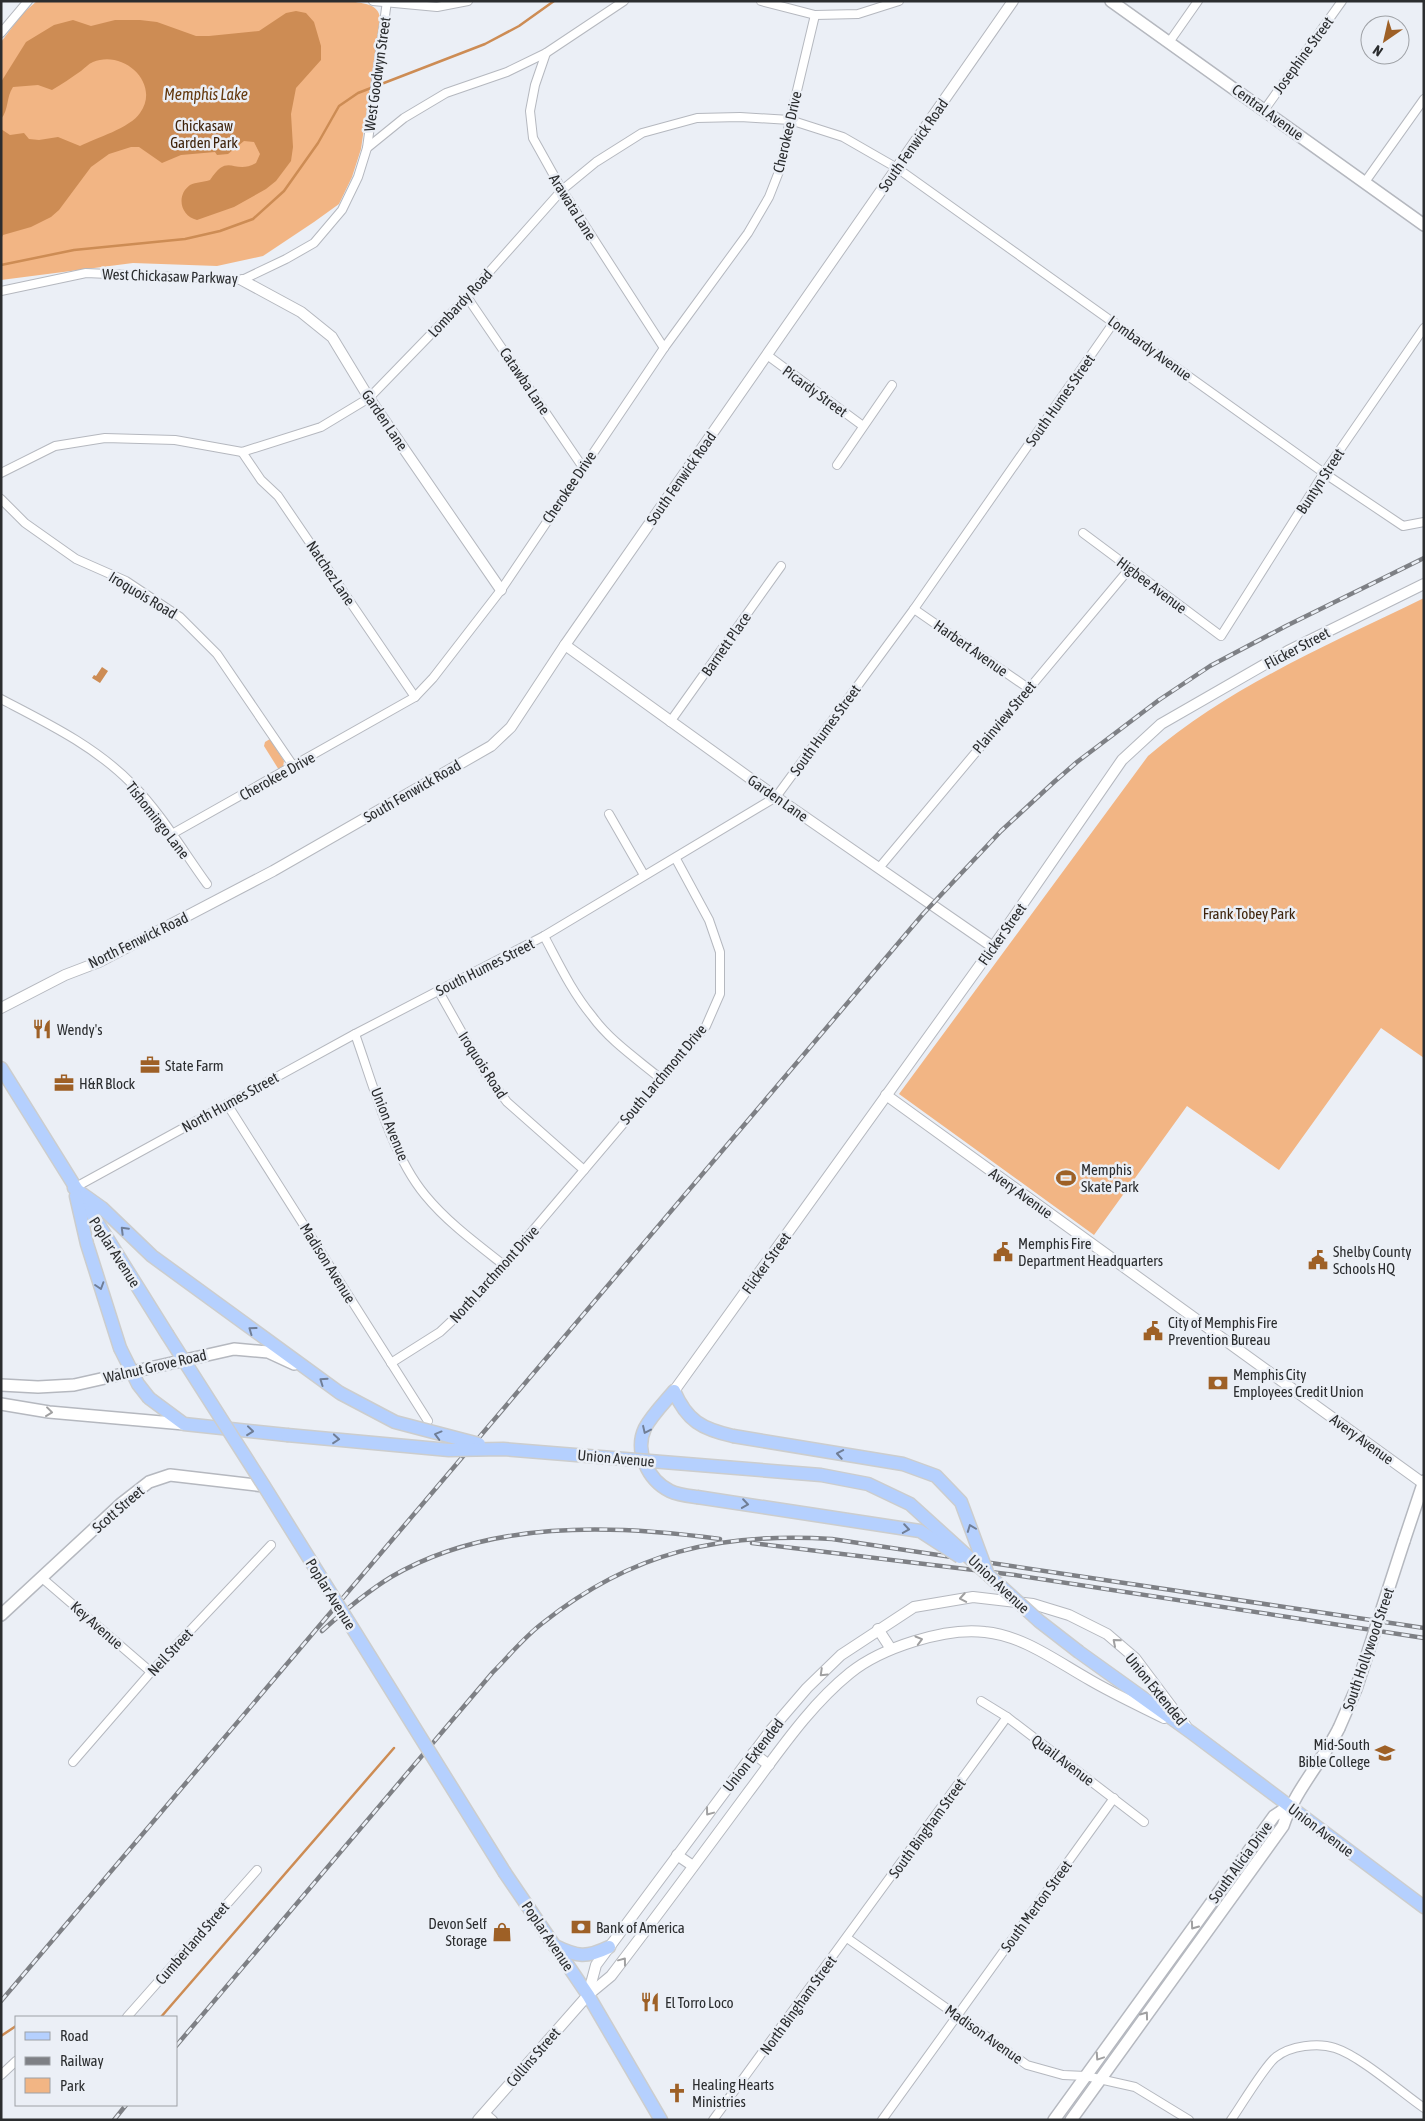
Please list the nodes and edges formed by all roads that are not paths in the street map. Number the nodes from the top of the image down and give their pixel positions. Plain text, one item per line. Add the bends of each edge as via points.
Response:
1 (28, 1) edge
2 (373, 1) edge
3 (468, 1) edge
4 (624, 1) edge
5 (761, 1) edge
6 (899, 1) edge
7 (1013, 1) edge
8 (1111, 1) edge
9 (1198, 1) edge
10 (1342, 1) edge
11 (387, 3) edge
12 (815, 15) junction
13 (1, 33) edge
14 (1170, 41) junction
15 (546, 53) junction
16 (1424, 99) edge
17 (1264, 109) junction
18 (790, 120) junction
19 (367, 148) junction
20 (898, 168) junction
21 (1365, 182) junction
22 (562, 190) junction
23 (1424, 226) edge
24 (242, 280) junction
25 (1, 291) edge
26 (467, 296) junction
27 (1114, 322) junction
28 (1424, 328) edge
29 (664, 348) junction
30 (766, 356) junction
31 (892, 385) dead end
32 (369, 398) junction
33 (864, 426) junction
34 (242, 452) junction
35 (836, 465) dead end
36 (582, 466) junction
37 (1, 473) edge
38 (1324, 473) junction
39 (1, 498) edge
40 (1424, 522) edge
41 (1083, 533) dead end
42 (781, 566) dead end
43 (1130, 568) junction
44 (1424, 584) edge
45 (500, 590) junction
46 (914, 609) junction
47 (1221, 636) joint
48 (565, 645) junction
49 (1028, 688) junction
50 (416, 697) junction
51 (1, 699) edge
52 (670, 722) junction
53 (294, 767) junction
54 (776, 797) junction
55 (609, 814) dead end
56 (172, 834) junction
57 (676, 859) junction
58 (879, 868) junction
59 (273, 871) joint
60 (644, 875) junction
61 (207, 884) dead end
62 (544, 936) junction
63 (993, 947) junction
64 (438, 990) junction
65 (1, 1008) edge
66 (387, 1018) joint
67 (355, 1034) junction
68 (1, 1068) edge
69 (660, 1079) junction
70 (886, 1095) junction
71 (227, 1104) junction
72 (584, 1170) junction
73 (74, 1188) junction
74 (505, 1266) junction
75 (391, 1362) junction
76 (305, 1369) junction
77 (1, 1385) edge
78 (674, 1390) junction
79 (1, 1404) edge
80 (428, 1421) dead end
81 (184, 1424) junction
82 (503, 1449) junction
83 (1423, 1483) edge
84 (264, 1486) junction
85 (271, 1546) dead end
86 (988, 1574) junction
87 (42, 1578) junction
88 (1, 1615) edge
89 (878, 1629) junction
90 (891, 1650) junction
91 (152, 1672) junction
92 (981, 1701) dead end
93 (1007, 1717) junction
94 (1192, 1733) junction
95 (753, 1753) junction
96 (73, 1762) dead end
97 (769, 1765) junction
98 (1114, 1798) junction
99 (1289, 1806) junction
100 (1144, 1822) dead end
101 (678, 1854) junction
102 (693, 1866) junction
103 (257, 1870) dead end
104 (1424, 1907) edge
105 (846, 1938) junction
106 (554, 1946) junction
107 (609, 1947) junction
108 (588, 1994) junction
109 (957, 2014) junction
110 (128, 2016) edge
111 (15, 2062) edge
112 (1, 2075) edge
113 (1086, 2076) junction
114 (1100, 2078) junction
115 (1424, 2108) edge
116 (1074, 2116) edge
117 (485, 2117) edge
118 (660, 2120) edge
119 (713, 2120) edge
120 (882, 2120) edge
121 (1054, 2120) edge
122 (1188, 2120) edge
123 (1231, 2120) edge

1 - 13 street
2 - 11 street
3 - 11 street via 437,7
4 - 15 street
5 - 12 street
6 - 12 street via 858,14
7 - 20 street, South Fenwick Road
8 - 14 main road, Central Avenue
9 - 14 street
10 - 17 street, Josephine Street
11 - 19 street, West Goodwyn Street
12 - 18 street, Cherokee Drive
14 - 17 main road, Central Avenue
15 - 19 street via 506,72 446,93 404,118
15 - 22 street, Arawata Lane via 530,111 533,138
16 - 21 street
17 - 21 main road, Central Avenue
18 - 20 street, Lombardy Road via 843,137
18 - 22 street, Lombardy Road via 740,116 696,118 642,133 596,162
18 - 29 street, Cherokee Drive via 780,169 769,197 748,233
19 - 24 street, West Chickasaw Parkway via 342,210 314,243
20 - 27 street, Lombardy Avenue
20 - 30 street, South Fenwick Road
21 - 23 main road, Central Avenue
22 - 26 street, Lombardy Road
22 - 29 street, Arawata Lane
24 - 25 street, West Chickasaw Parkway via 86,273
24 - 32 street, Garden Lane via 301,312 332,337
26 - 32 street, Lombardy Road
26 - 36 street, Catawba Lane
27 - 38 street, Lombardy Avenue
27 - 46 street, South Humes Street
28 - 38 street, Buntyn Street
29 - 36 street, Cherokee Drive
30 - 33 street, Picardy Street
30 - 48 street, South Fenwick Road
31 - 33 street, Picardy Street
32 - 34 street, Lombardy Road via 321,427
32 - 45 street, Garden Lane
33 - 35 street, Picardy Street
34 - 37 street, Lombardy Road via 176,440 105,438 55,446
34 - 50 street, Natchez Lane via 261,480 278,496
36 - 45 street, Cherokee Drive
38 - 40 street, Lombardy Avenue via 1404,525
38 - 47 street, Buntyn Street
39 - 53 street, Iroquois Road via 25,523 76,559 126,581 180,616 217,654
41 - 43 street, Higbee Avenue
42 - 52 street, Barnett Place
43 - 47 street, Higbee Avenue
43 - 49 street, Plainview Street
44 - 63 street, Flicker Street via 1288,651 1161,724 1122,760
45 - 50 street, Cherokee Drive
46 - 49 street, Harbert Avenue
46 - 54 street, South Humes Street
48 - 52 street, Garden Lane
48 - 59 street, South Fenwick Road via 511,727 491,746
49 - 58 street, Plainview Street
50 - 53 street, Cherokee Drive
51 - 56 street, Tishomingo Lane via 73,738 108,762 145,797
52 - 54 street, Garden Lane
53 - 56 street, Cherokee Drive
54 - 57 street, South Humes Street
54 - 58 street, Garden Lane
55 - 60 street
56 - 61 street, Tishomingo Lane
57 - 60 street, South Humes Street
57 - 69 street, South Larchmont Drive via 710,920 720,952 720,994 706,1026
58 - 63 street, Garden Lane
59 - 65 street, North Fenwick Road via 99,962 65,975
60 - 62 street, South Humes Street
62 - 64 street, South Humes Street
62 - 69 street via 592,1018
63 - 70 street, Flicker Street
64 - 66 street, South Humes Street
64 - 72 street, Iroquois Road via 483,1070 507,1102
66 - 67 street, North Humes Street
67 - 71 street, North Humes Street
67 - 74 street, Union Avenue via 399,1155 424,1194 456,1226
68 - 73 main road, Poplar Avenue
69 - 72 street, South Larchmont Drive
70 - 78 street, Flicker Street
70 - 83 street, Avery Avenue
71 - 73 street, North Humes Street
71 - 75 street, Madison Avenue
72 - 74 street, North Larchmont Drive
76 -> 73 main road, Union Avenue via 152,1256 102,1208
73 -> 81 main road, bridge via 87,1244 120,1348 149,1398
73 - 84 main road, Poplar Avenue, bridge
74 - 75 street, North Larchmont Drive via 440,1332
75 - 80 street, Madison Avenue
76 - 77 main road, Walnut Grove Road via 268,1352 234,1348 74,1385 38,1388
82 -> 76 main road, Union Avenue, bridge via 410,1427 383,1417
86 -> 78 main road, bridge via 960,1502 936,1476 903,1464 708,1429 693,1421
78 -> 86 main road, bridge via 646,1428 641,1442 642,1456 649,1472 672,1492 920,1531
79 -> 81 main road via 49,1412
81 -> 82 main road, Union Avenue, bridge via 449,1450
82 - 86 main road, Union Avenue, bridge via 821,1475 868,1484 910,1504
83 - 99 main road, South Hollywood Street, bridge via 1356,1689 1324,1755
84 - 87 main road, Scott Street via 170,1475 149,1482
84 - 106 main road, Poplar Avenue, bridge via 505,1873
85 - 91 street, Neil Street
86 - 94 main road, Union Avenue, bridge via 1039,1621
87 - 88 main road, Scott Street
87 - 91 street, Key Avenue
89 - 90 street
94 -> 89 street, Union Extended via 1135,1658 1107,1634 1069,1615 1034,1604 973,1597 914,1607
89 -> 95 street, Union Extended via 841,1655 807,1688
90 -> 94 street, Union Extended via 947,1632 984,1631 1020,1639
90 - 97 street, Union Extended via 850,1672 823,1699
91 - 96 street, Neil Street
92 - 93 street, Quail Avenue
93 - 98 street, Quail Avenue
93 - 105 street, South Bingham Street
94 - 99 main road, Union Avenue
95 - 97 street
95 -> 101 street, Union Extended
97 - 102 street, Union Extended
98 - 100 street, Quail Avenue
98 - 109 street, South Merton Street
99 - 104 main road, Union Avenue
99 -> 113 main road, South Alicia Drive via 1274,1816
114 -> 99 main road, South Alicia Drive via 1282,1826
101 - 102 street
101 - 107 street, Union Extended
108 -> 102 street, Union Extended via 611,1976
103 - 110 street, Cumberland Street
105 - 109 street, Madison Avenue
105 - 119 street, North Bingham Street
106 - 107 main road via 570,1953 591,1956
106 - 108 main road, Poplar Avenue
107 - 108 street, Union Extended via 596,1965
108 - 117 street, Collins Street
108 - 118 main road, Poplar Avenue
109 - 113 street, Madison Avenue via 1028,2065 1063,2075
109 - 120 street, South Merton Street
111 - 112 street
113 - 114 street, Madison Avenue
113 - 121 main road, South Alicia Drive
114 - 116 main road, South Alicia Drive
114 - 122 street, Madison Avenue via 1135,2086
115 - 123 street via 1354,2058 1334,2047 1311,2045 1275,2057

